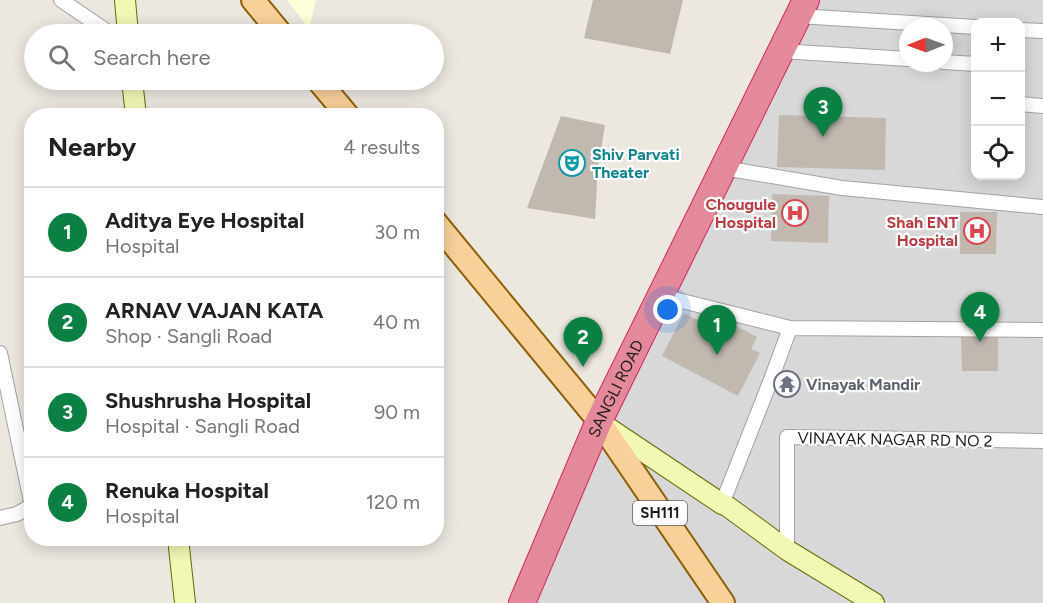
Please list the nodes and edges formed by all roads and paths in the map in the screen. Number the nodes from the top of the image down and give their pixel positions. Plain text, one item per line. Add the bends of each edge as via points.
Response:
1 (61, 0) edge
2 (125, 0) edge
3 (253, 0) edge
4 (802, 8) edge
5 (96, 24) edge
6 (127, 24) edge
7 (273, 24) edge
8 (971, 27) edge
9 (1025, 30) edge
10 (1043, 31) edge
11 (781, 51) junction
12 (899, 58) edge
13 (953, 63) edge
14 (971, 64) edge
15 (133, 90) edge
16 (326, 90) edge
17 (1025, 104) edge
18 (1043, 106) edge
19 (135, 108) edge
20 (341, 108) edge
21 (724, 168) junction
22 (1043, 207) edge
23 (444, 233) edge
24 (662, 296) junction
25 (790, 328) junction
26 (1043, 330) edge
27 (0, 353) edge
28 (599, 421) junction
29 (1043, 441) edge
30 (24, 471) edge
31 (723, 504) junction
32 (24, 510) edge
33 (0, 518) edge
34 (179, 546) edge
35 (787, 550) junction
36 (185, 603) edge
37 (522, 603) edge
38 (723, 603) edge
39 (874, 603) edge

1 - 5 street
2 - 6 street
3 - 7 main road
4 - 8 street
4 - 11 highway, SANGLI ROAD
9 - 10 street
11 - 12 street
11 - 21 highway, SANGLI ROAD
13 - 14 street
15 - 19 street
16 - 20 main road
17 - 18 street
21 - 22 street via 842,188
21 - 24 highway, SANGLI ROAD
23 - 28 main road
24 - 25 street
24 - 28 highway, SANGLI ROAD
25 - 26 street
25 - 31 street
27 - 30 street
28 - 31 street
28 - 37 highway, SANGLI ROAD
28 - 38 main road, SH111
29 - 35 street, VINAYAK NAGAR RD NO 2 via 787,437
31 - 35 street
32 - 33 street
34 - 36 street
35 - 39 street

